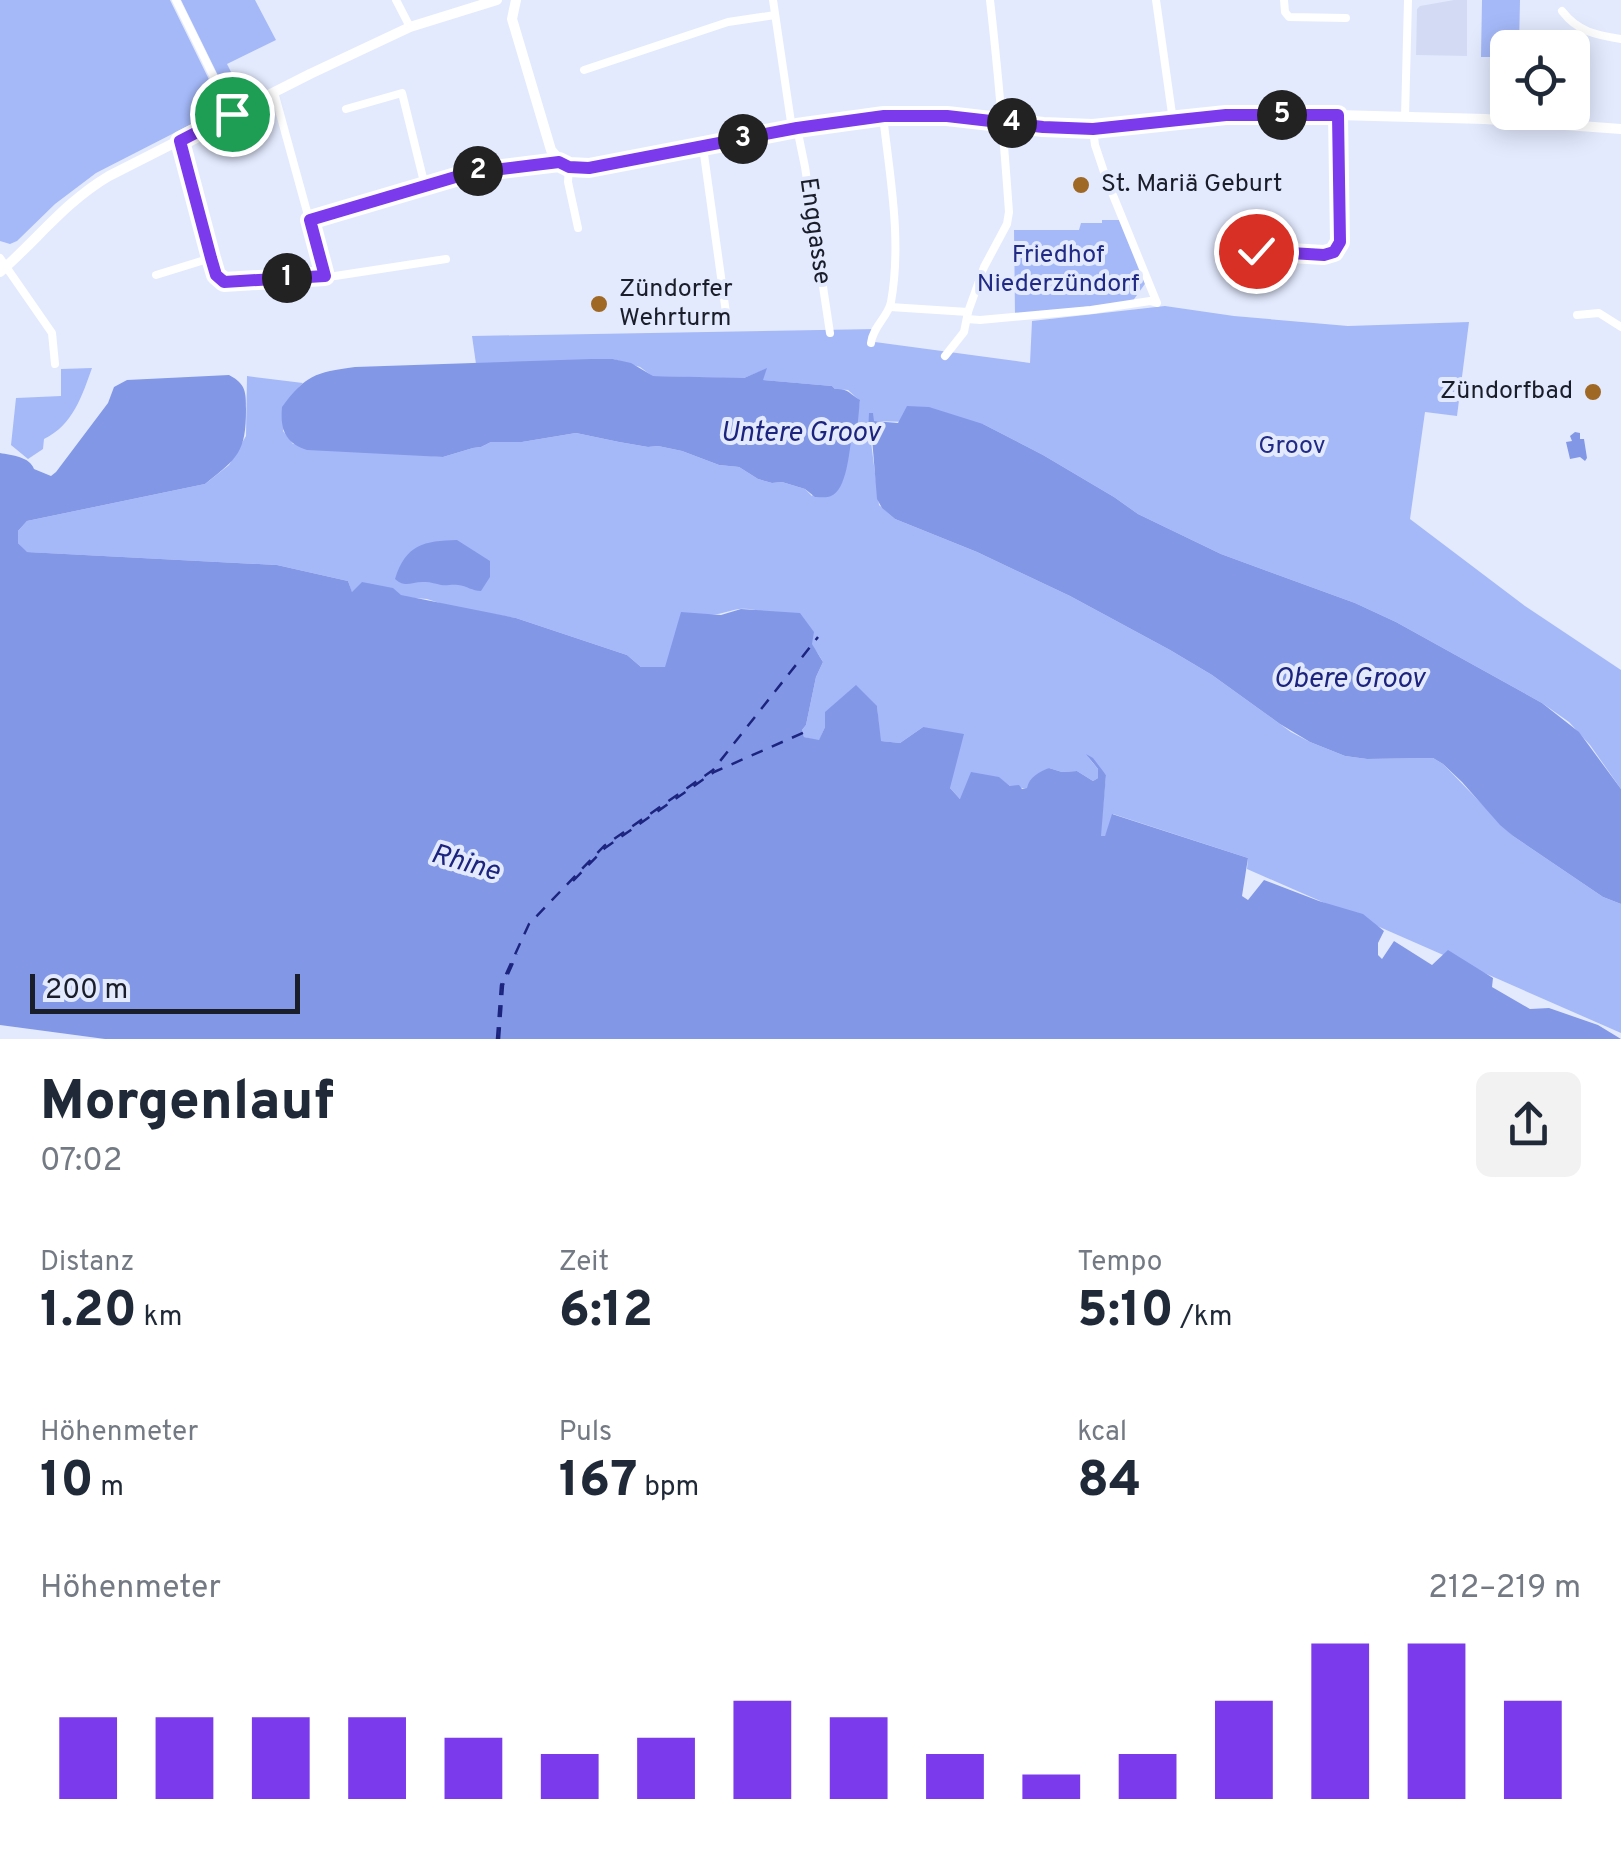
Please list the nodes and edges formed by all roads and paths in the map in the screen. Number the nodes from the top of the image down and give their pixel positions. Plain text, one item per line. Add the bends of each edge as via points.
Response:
1 (176, 0) edge
2 (396, 0) edge
3 (497, 0) edge
4 (516, 0) edge
5 (773, 0) edge
6 (990, 0) edge
7 (1156, 0) edge
8 (1284, 0) edge
9 (1408, 0) edge
10 (483, 4) junction
11 (1562, 11) dead end
12 (775, 14) junction
13 (512, 18) junction
14 (1346, 18) dead end
15 (410, 27) junction
16 (1621, 39) edge
17 (584, 70) dead end
18 (274, 92) junction
19 (346, 109) dead end
20 (232, 114) junction
21 (1338, 115) junction
22 (884, 116) junction
23 (1405, 118) junction
24 (1002, 122) junction
25 (1173, 122) junction
26 (794, 129) junction
27 (1093, 129) junction
28 (1621, 130) edge
29 (180, 141) junction
30 (703, 147) junction
31 (564, 164) junction
32 (425, 186) junction
33 (310, 220) junction
34 (578, 228) dead end
35 (1256, 251) dead end
36 (211, 258) junction
37 (446, 260) dead end
38 (2, 265) edge
39 (156, 275) dead end
40 (325, 276) junction
41 (890, 307) junction
42 (726, 314) dead end
43 (1577, 315) dead end
44 (968, 316) junction
45 (1621, 327) edge
46 (830, 333) dead end
47 (871, 343) dead end
48 (945, 356) dead end
49 (55, 364) dead end

1 - 20 street
2 - 15 street
3 - 10 main road
4 - 13 main road
5 - 12 street, Enggasse
6 - 24 street
7 - 25 street
8 - 14 street via 1289,17
9 - 23 street
10 - 13 main road
10 - 15 main road
11 - 16 street via 1581,30
12 - 17 street via 728,22
12 - 26 street, Enggasse
13 - 31 main road via 548,142
15 - 18 main road
18 - 20 main road
18 - 33 street
19 - 32 street via 402,92
20 - 29 main road
21 - 23 main road
21 - 25 main road
21 - 35 street via 1340,242 1334,252
22 - 24 main road
22 - 26 main road
22 - 41 street via 896,233
23 - 28 main road
24 - 27 main road
24 - 44 street via 1007,224
25 - 27 main road
26 - 30 main road
26 - 46 street, Enggasse
27 - 44 street via 1158,303
29 - 36 street
29 - 38 main road via 86,190
30 - 31 main road via 589,168
30 - 42 street
31 - 32 street via 469,173
31 - 34 street
32 - 33 street
33 - 40 street
36 - 39 street
36 - 40 street via 224,282
37 - 40 street
38 - 49 street via 52,334
41 - 44 street
41 - 47 street
43 - 45 street via 1599,313
44 - 48 street

